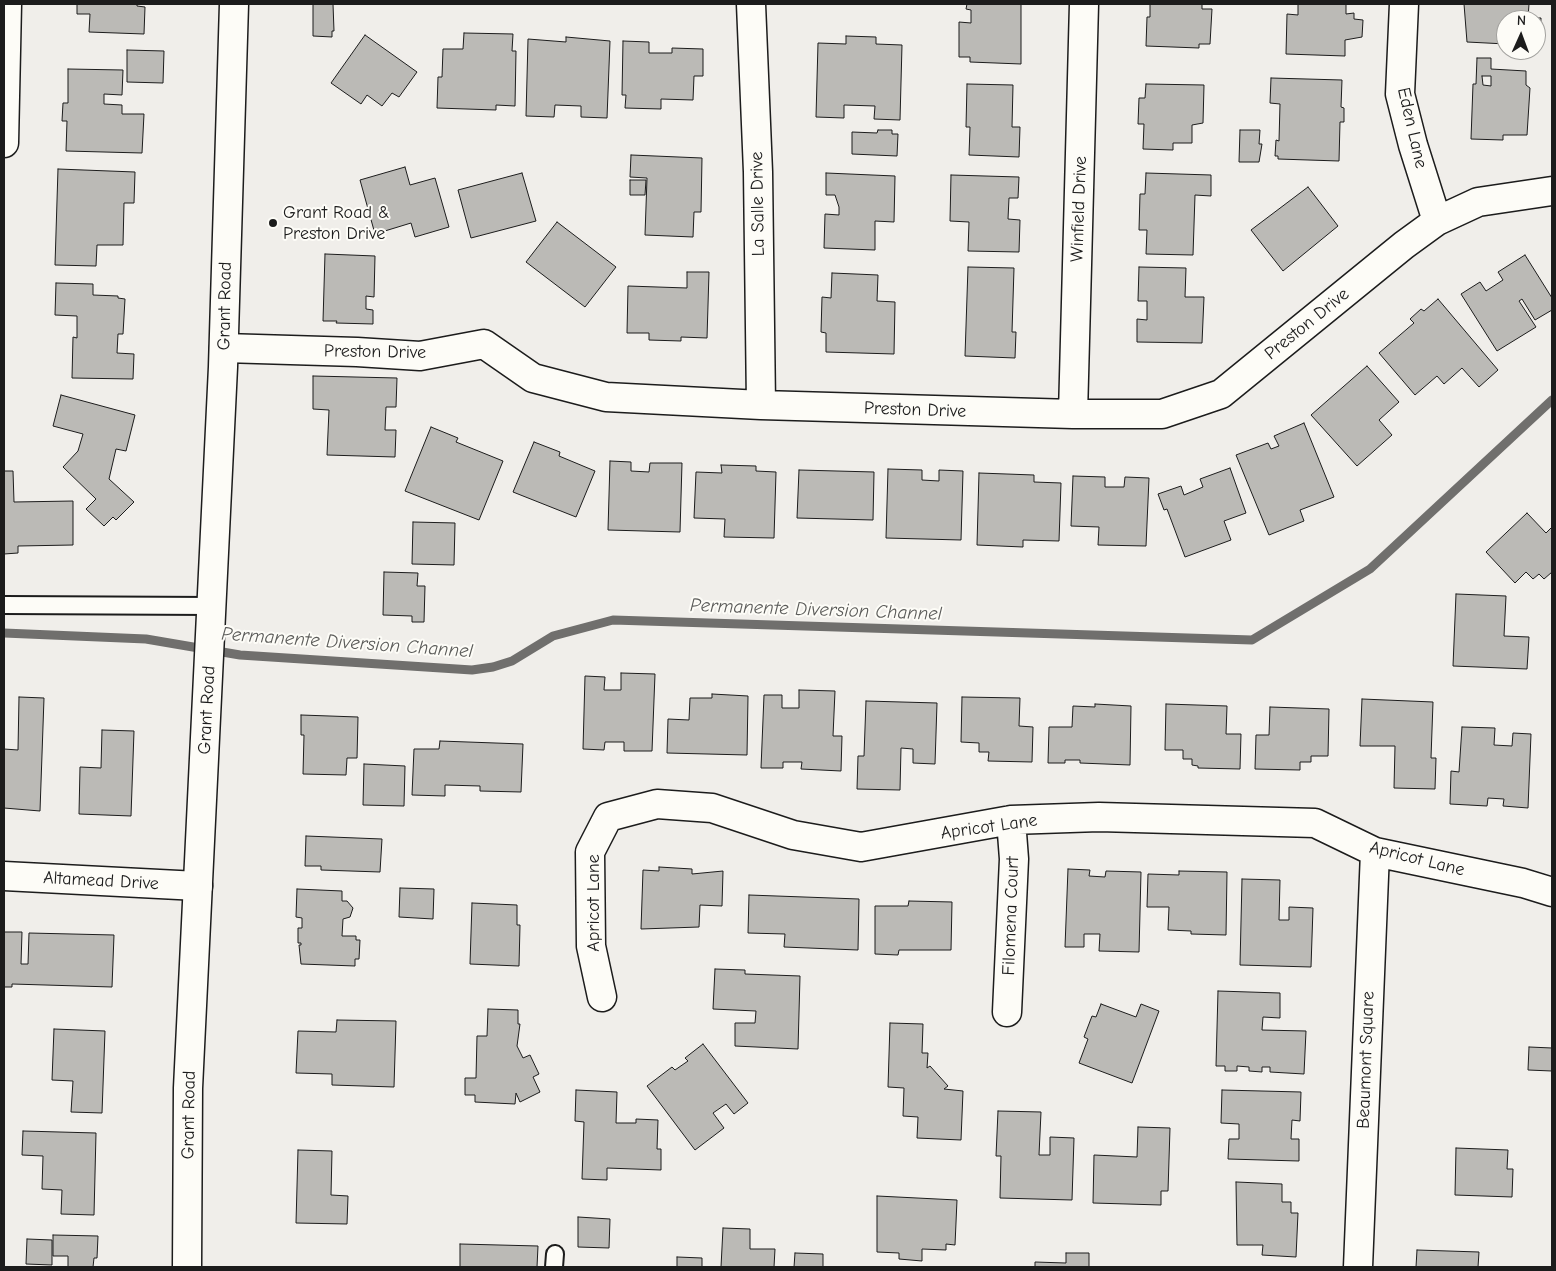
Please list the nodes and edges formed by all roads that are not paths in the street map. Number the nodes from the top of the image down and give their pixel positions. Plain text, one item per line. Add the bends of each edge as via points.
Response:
1 (7, 4) edge
2 (234, 4) edge
3 (751, 4) edge
4 (1084, 4) edge
5 (1404, 4) edge
6 (4, 143) edge
7 (1552, 191) edge
8 (1436, 221) junction
9 (224, 348) junction
10 (762, 405) junction
11 (1073, 414) junction
12 (4, 605) edge
13 (212, 619) junction
14 (1012, 820) junction
15 (1375, 852) junction
16 (4, 876) edge
17 (198, 886) junction
18 (1552, 892) edge
19 (602, 997) dead end
20 (1007, 1012) dead end
21 (187, 1267) edge
22 (1358, 1267) edge

1 - 6 street
2 - 9 street, Grant Road
3 - 10 street, La Salle Drive
4 - 11 street, Winfield Drive
5 - 8 street, Eden Lane via 1400,94
7 - 8 street, Preston Drive via 1478,202
8 - 11 street, Preston Drive via 1222,394 1162,414
9 - 10 street, Preston Drive via 420,356 484,344 533,378 606,397
9 - 13 street, Grant Road
10 - 11 street, Preston Drive
12 - 13 lane
13 - 17 street, Grant Road
14 - 15 street, Apricot Lane via 1100,816 1315,823
14 - 19 street, Apricot Lane via 861,847 793,835 712,808 657,804 608,817 590,852 591,946
14 - 20 street, Filomena Court via 1014,859
15 - 18 street, Apricot Lane
15 - 22 street, Beaumont Square
16 - 17 street, Altamead Drive
17 - 21 street, Grant Road via 188,1088

